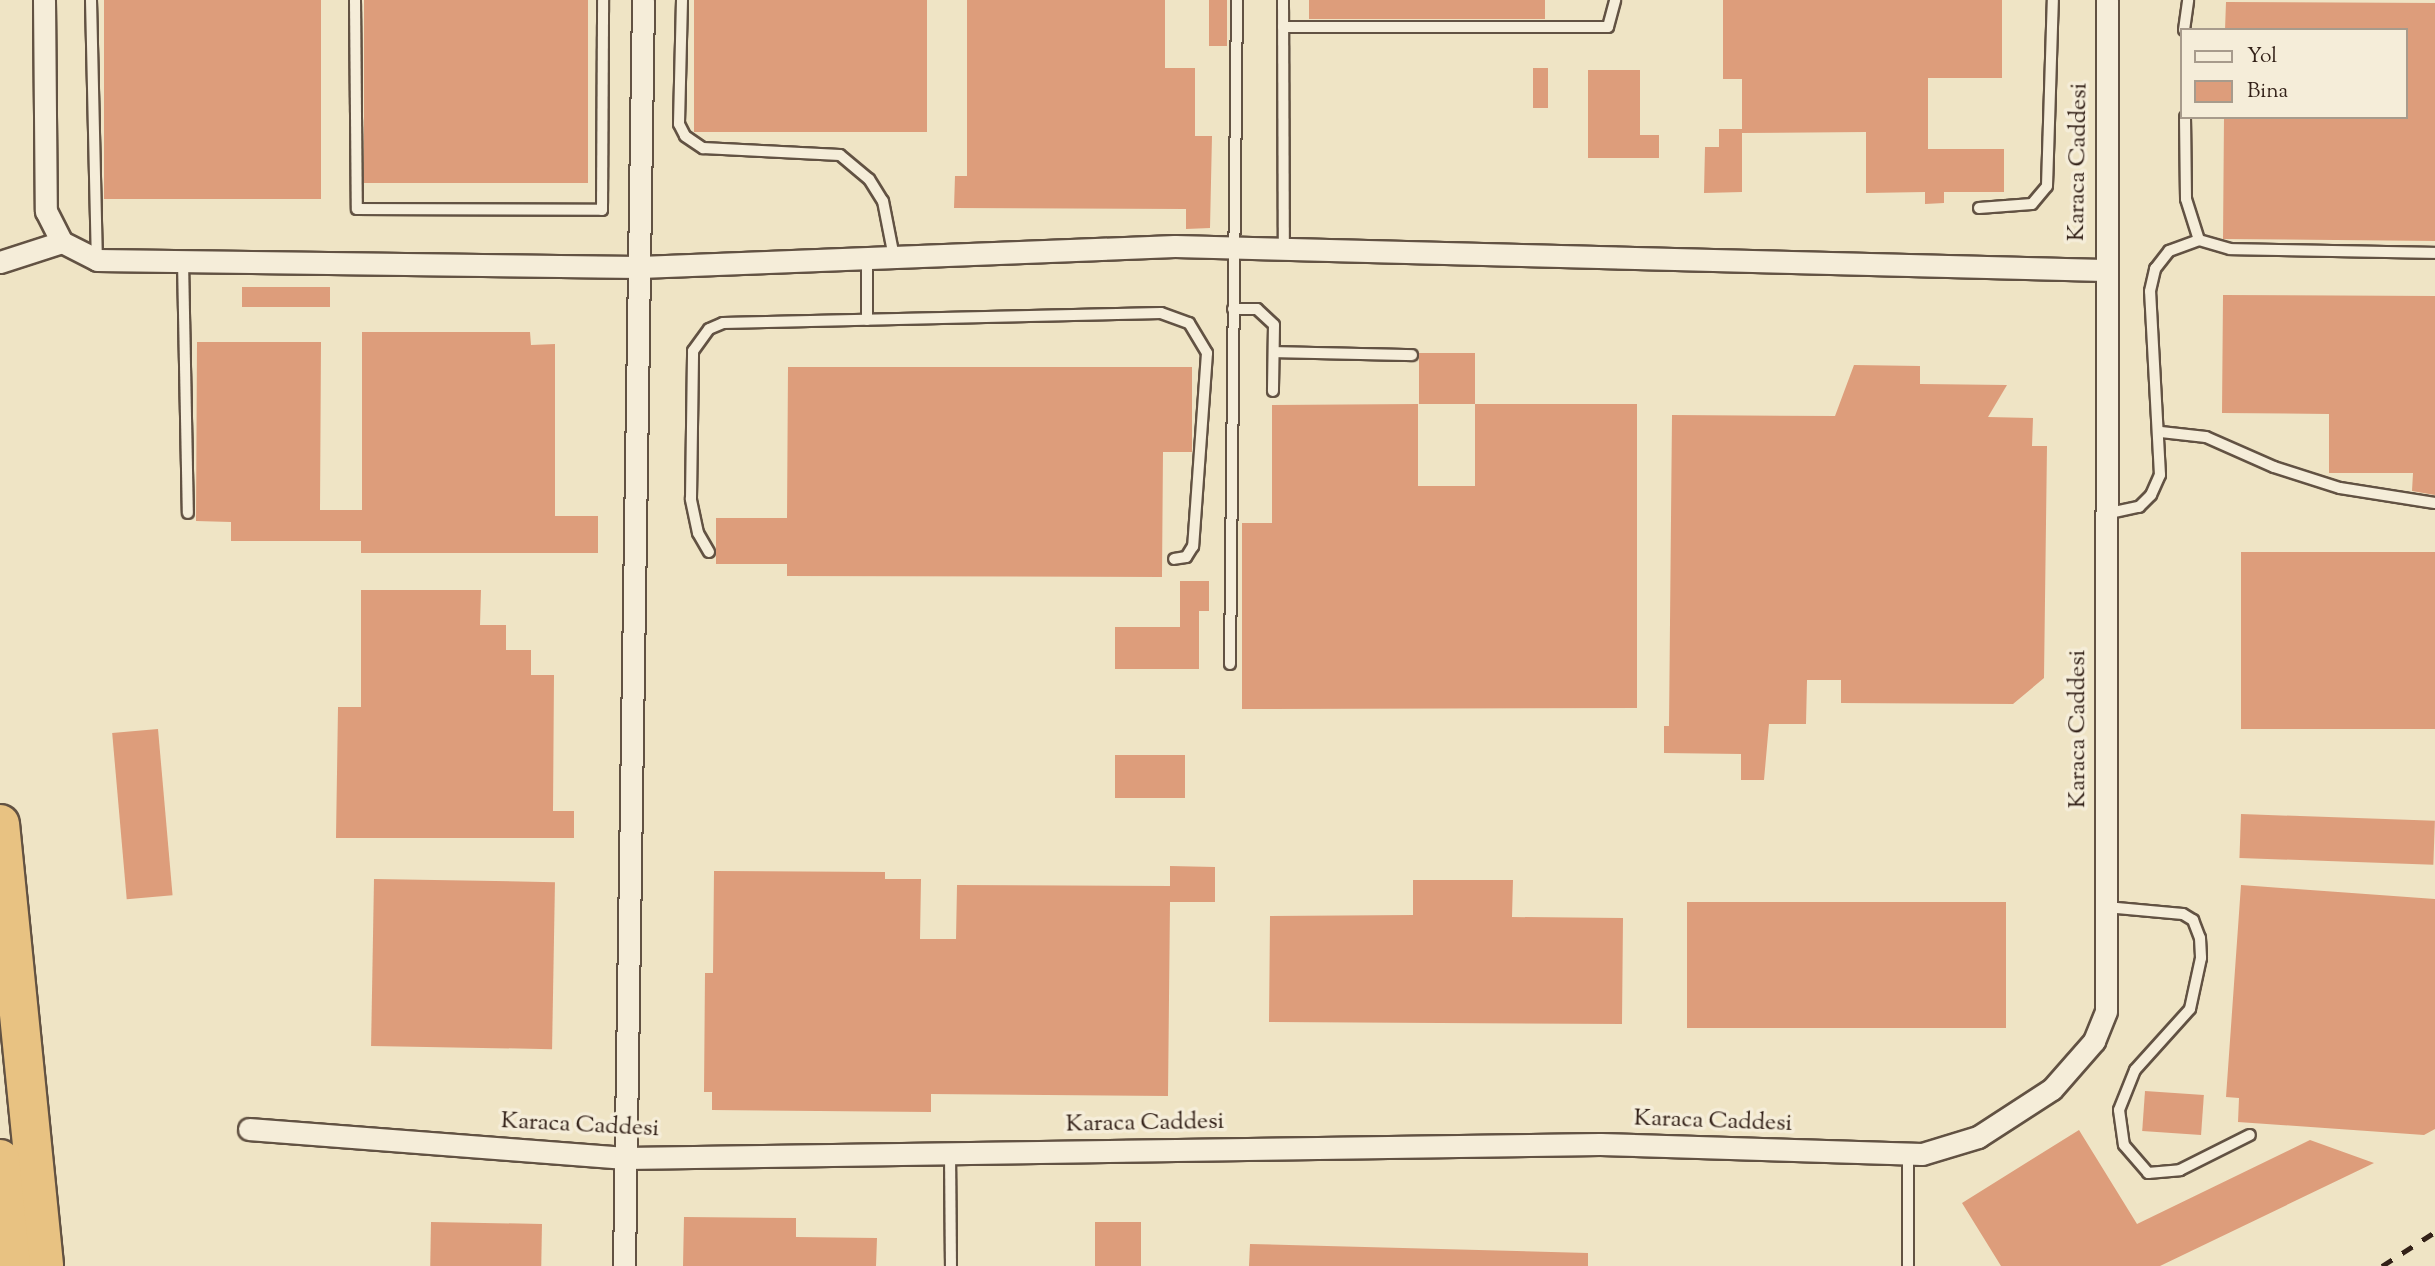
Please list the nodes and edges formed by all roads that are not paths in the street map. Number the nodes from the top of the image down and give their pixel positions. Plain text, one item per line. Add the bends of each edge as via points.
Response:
1 (44, 0) edge
2 (91, 0) edge
3 (355, 0) edge
4 (603, 0) edge
5 (643, 0) edge
6 (682, 0) edge
7 (1237, 0) edge
8 (1283, 0) edge
9 (1615, 0) edge
10 (2053, 0) edge
11 (2107, 0) edge
12 (2188, 0) edge
13 (1283, 27) junction
14 (2184, 28) edge
15 (2185, 119) edge
16 (1979, 208) dead end
17 (2199, 240) junction
18 (62, 242) junction
19 (1234, 246) junction
20 (1284, 247) junction
21 (2435, 253) edge
22 (894, 257) junction
23 (867, 258) junction
24 (97, 260) junction
25 (183, 261) junction
26 (0, 262) edge
27 (640, 267) junction
28 (2104, 270) junction
29 (1233, 309) junction
30 (867, 320) junction
31 (1275, 352) junction
32 (1412, 355) dead end
33 (1273, 391) dead end
34 (2161, 432) junction
35 (2435, 503) edge
36 (188, 513) dead end
37 (2105, 514) junction
38 (709, 552) dead end
39 (1174, 559) dead end
40 (1230, 664) dead end
41 (0, 824) edge
42 (2106, 907) junction
43 (249, 1129) dead end
44 (2249, 1135) dead end
45 (950, 1153) junction
46 (1909, 1154) junction
47 (625, 1158) junction
48 (0, 1159) edge
49 (6, 1244) edge
50 (44, 1266) edge
51 (624, 1266) edge
52 (951, 1266) edge
53 (1908, 1266) edge

1 - 18 street via 46,211
2 - 24 lane
3 - 4 lane via 357,209 575,210 602,210
5 - 27 street
6 - 22 lane via 679,124 685,136 711,149 841,155 869,179 883,201
7 - 19 lane
8 - 13 lane
9 - 13 lane via 1608,27
10 - 16 lane via 2047,186 2032,204
11 - 28 street, Karaca Caddesi
12 - 14 lane
13 - 20 lane
15 - 17 lane via 2186,200
17 - 21 lane via 2230,249
17 - 34 lane via 2169,251 2151,279
18 - 24 street
18 - 26 street
19 - 20 street
19 - 22 street
19 - 29 lane
20 - 28 street
22 - 23 street
23 - 27 street
23 - 30 lane
24 - 25 street
25 - 27 street
25 - 36 lane
27 - 47 street
28 - 37 street, Karaca Caddesi
29 - 31 lane via 1266,314 1274,325
29 - 40 lane
30 - 38 lane via 723,323 699,339 693,351 691,499 698,533
30 - 39 lane via 1161,313 1189,323 1207,353 1193,546 1186,557
31 - 32 lane
31 - 33 lane
34 - 35 lane via 2206,437 2274,467 2340,488
34 - 37 lane via 2160,475 2151,495 2131,512
37 - 42 street, Karaca Caddesi
41 - 50 highway
42 - 44 lane via 2183,914 2193,920 2202,958 2190,1009 2135,1070 2119,1110 2124,1145 2148,1173 2180,1170
42 - 46 street, Karaca Caddesi via 2106,1011 2094,1041 2052,1089 1978,1137
43 - 47 street, Karaca Caddesi
45 - 46 street, Karaca Caddesi via 1600,1144
45 - 47 street, Karaca Caddesi
45 - 52 lane
46 - 53 lane
47 - 51 street
48 - 49 highway

